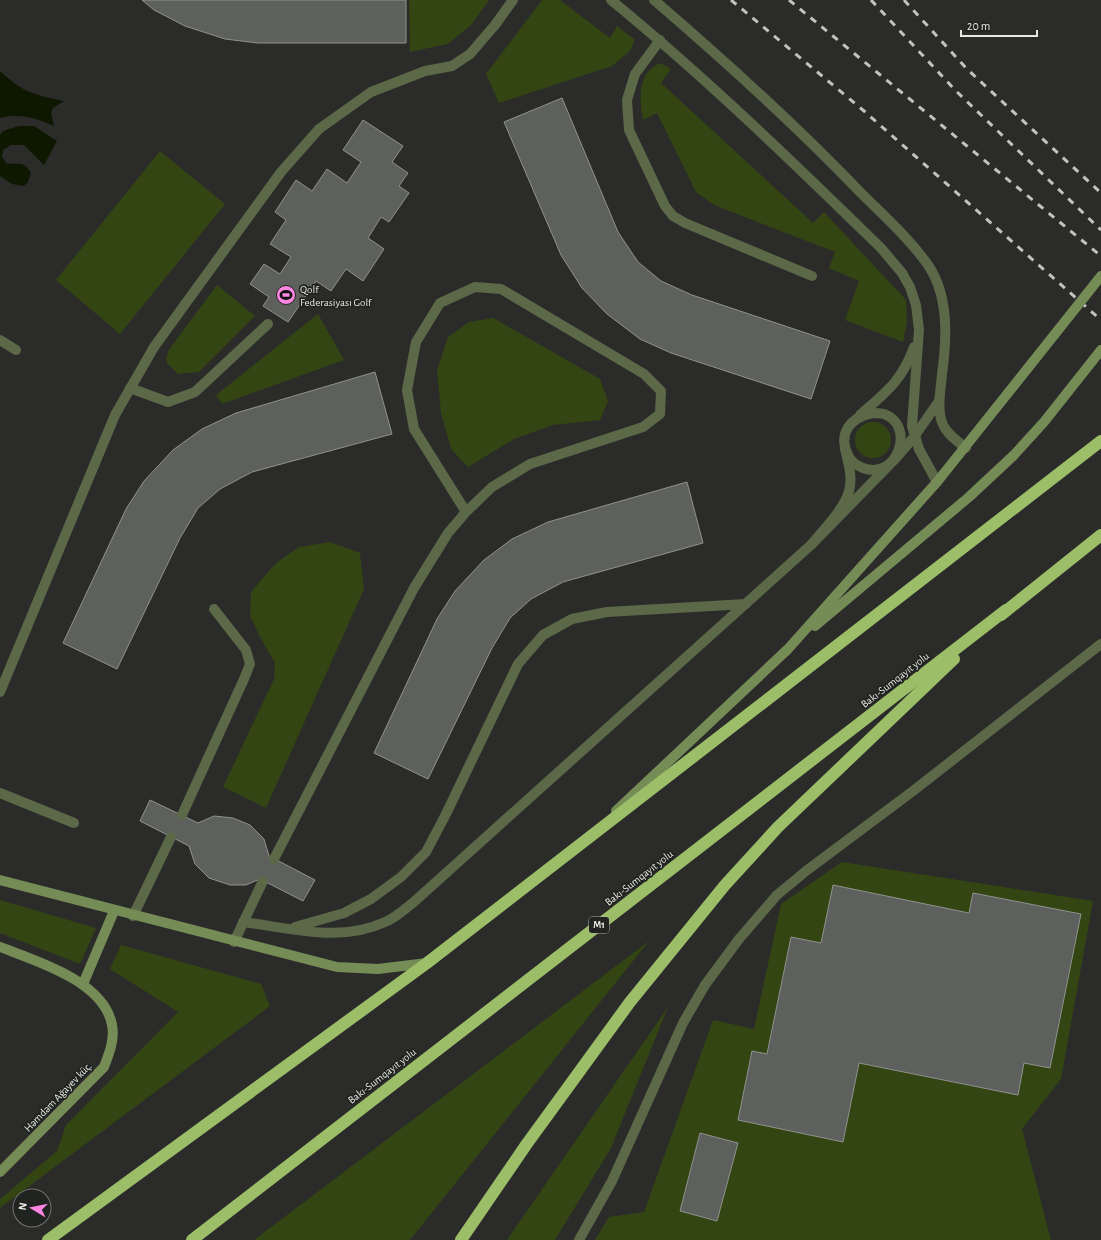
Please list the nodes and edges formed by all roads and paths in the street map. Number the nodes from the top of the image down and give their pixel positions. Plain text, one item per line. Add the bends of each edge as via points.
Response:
1 (513, 0) edge
2 (611, 0) edge
3 (654, 0) edge
4 (660, 40) junction
5 (812, 276) dead end
6 (1101, 276) edge
7 (268, 324) dead end
8 (919, 330) junction
9 (0, 340) edge
10 (16, 350) dead end
11 (1101, 350) edge
12 (130, 388) junction
13 (939, 401) junction
14 (859, 416) junction
15 (914, 437) junction
16 (1101, 441) edge
17 (845, 448) junction
18 (966, 448) junction
19 (896, 458) junction
20 (937, 482) junction
21 (466, 512) junction
22 (1101, 535) edge
23 (812, 544) junction
24 (746, 604) junction
25 (214, 609) dead end
26 (1006, 610) junction
27 (1101, 644) edge
28 (788, 649) junction
29 (0, 692) edge
30 (0, 793) edge
31 (182, 815) dead end
32 (74, 823) dead end
33 (171, 837) dead end
34 (582, 843) junction
35 (274, 859) dead end
36 (0, 880) edge
37 (263, 881) dead end
38 (114, 911) junction
39 (133, 916) junction
40 (244, 922) junction
41 (291, 928) junction
42 (234, 942) junction
43 (0, 947) edge
44 (427, 963) junction
45 (83, 984) junction
46 (0, 1172) edge
47 (48, 1240) edge
48 (192, 1240) edge
49 (461, 1240) edge
50 (579, 1240) edge

1 - 12 street via 470,54 452,66 425,71 371,92 319,129 281,172 188,299 154,347
2 - 4 street
3 - 13 street via 737,72 834,165 928,265 937,283 945,310 945,353
4 - 5 street via 636,74 627,100 629,130 665,206 673,216 685,223
4 - 8 street via 881,248 910,287 916,305
6 - 18 street, bridge
7 - 12 street via 195,392 168,402
8 - 14 street via 902,374 885,394
8 - 15 street via 912,407
9 - 10 street
11 - 28 street via 1044,422 1014,455 969,497
12 - 29 street via 115,415
13 - 15 street
13 - 18 street via 941,419 947,432
14 - 17 street via 850,424 845,436
14 - 19 street via 872,412 885,414 895,422 901,440
15 - 19 street
15 - 20 street
16 - 34 highway
17 - 19 street via 851,460 872,472 886,467
17 - 23 street via 850,477 849,492 844,503
18 - 20 street
19 - 23 street
20 - 28 street
21 - 21 street via 492,487 530,464 643,428 660,414 660,391 644,374 501,289 476,287 440,303 416,342 407,390 414,429
21 - 35 street via 448,533 414,588
22 - 26 highway
23 - 24 street
24 - 41 street via 415,901 386,922 360,931 335,934
24 - 41 street via 607,612 572,619 543,635 518,664 426,852 401,877 371,899 344,913
25 - 31 street via 246,650 250,664
26 - 48 highway, Bakı-Sumqayıt yolu / M1
26 - 49 highway via 783,822 725,885 630,1002 526,1145
27 - 50 street via 806,870 777,895 739,939 705,985 684,1023 612,1181
28 - 34 street
30 - 32 street
33 - 39 street
34 - 44 highway
36 - 38 street
37 - 40 street
38 - 39 street
38 - 45 street
39 - 42 street
40 - 41 street
40 - 42 street
42 - 44 street via 337,967 378,969
43 - 45 street, Həmdəm Ağayev küç.
44 - 47 highway
45 - 46 street, Həmdəm Ağayev küç. via 104,1006 112,1025 111,1050 104,1066

